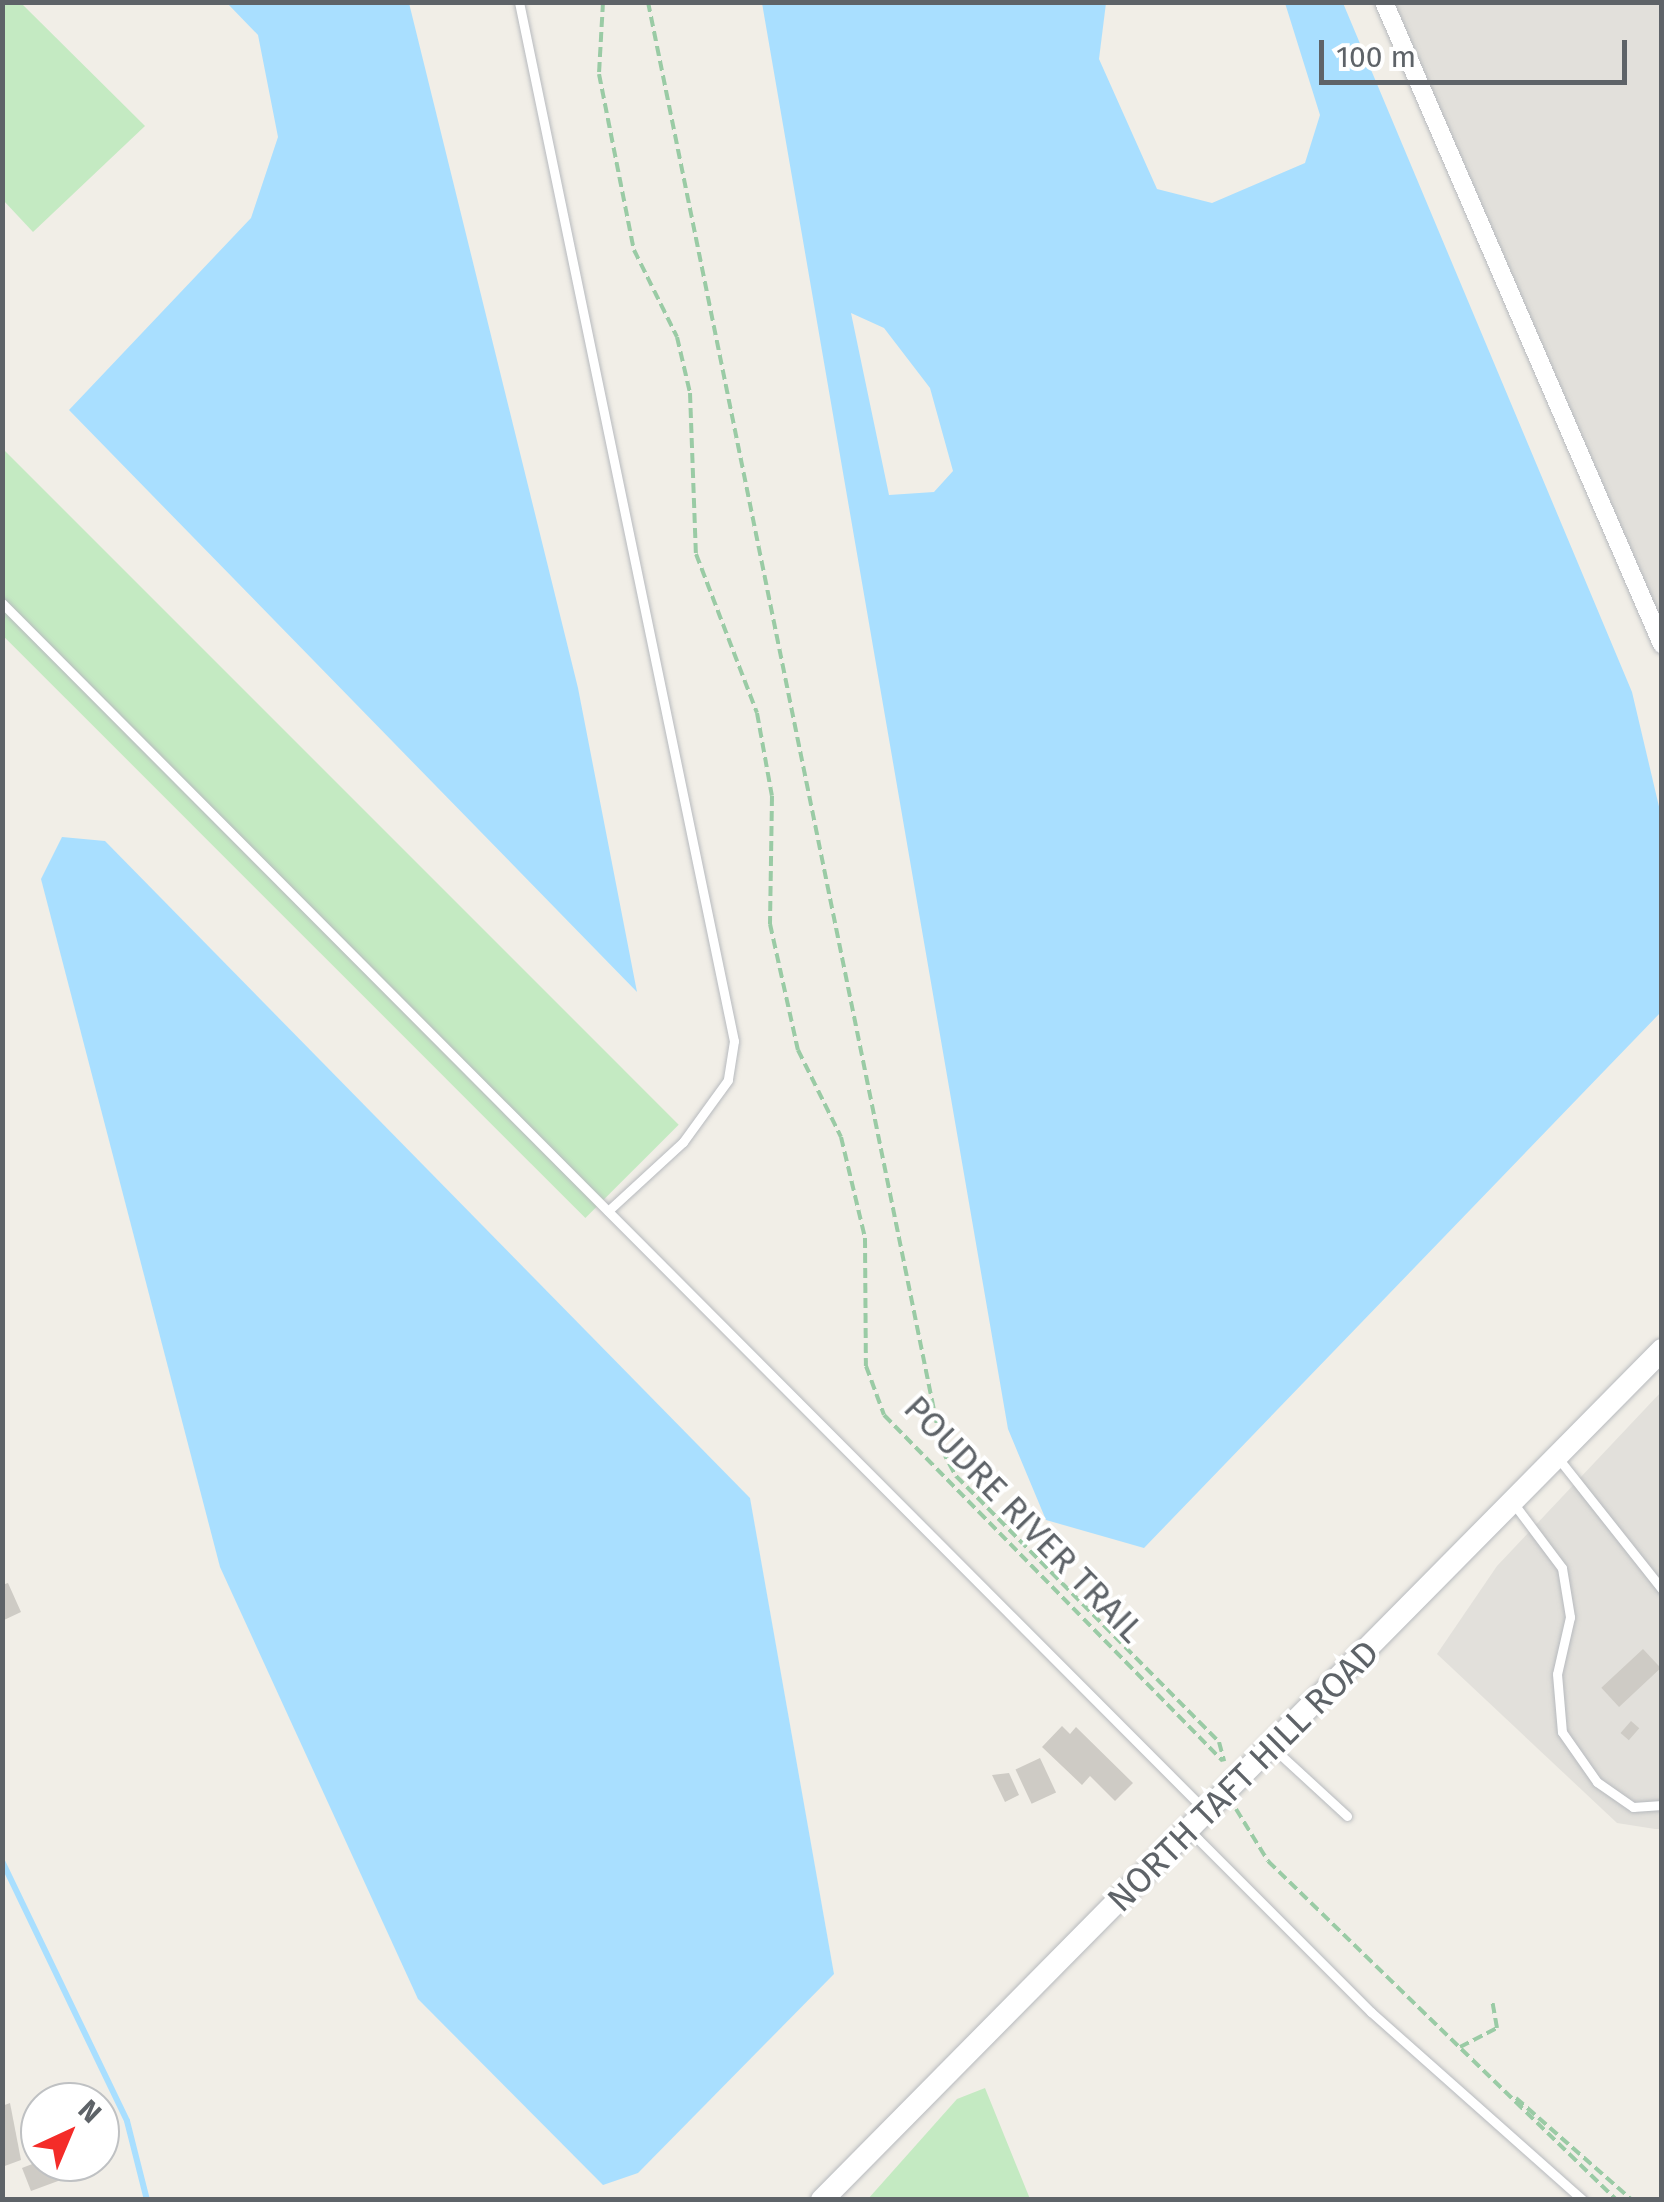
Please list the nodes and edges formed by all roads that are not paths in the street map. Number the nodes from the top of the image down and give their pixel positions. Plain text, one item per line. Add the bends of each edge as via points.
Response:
1 (518, 2) edge
2 (1384, 2) edge
3 (2, 603) edge
4 (1662, 644) edge
5 (608, 1211) junction
6 (1662, 1350) edge
7 (1558, 1458) junction
8 (1512, 1502) junction
9 (1662, 1588) edge
10 (1272, 1748) junction
11 (1662, 1805) edge
12 (1208, 1812) junction
13 (1347, 1816) dead end
14 (1189, 1830) junction
15 (822, 2200) edge
16 (1583, 2200) edge

1 - 5 lane via 734,1041 728,1080 683,1142
2 - 4 street
3 - 5 lane
5 - 12 lane
6 - 7 main road, NORTH TAFT HILL ROAD
7 - 8 main road, NORTH TAFT HILL ROAD
7 - 9 lane
8 - 10 main road, NORTH TAFT HILL ROAD
8 - 11 lane via 1562,1568 1570,1616 1557,1674 1562,1732 1597,1782 1633,1807
10 - 12 main road, NORTH TAFT HILL ROAD
10 - 13 lane
12 - 14 main road, NORTH TAFT HILL ROAD
14 - 15 main road, NORTH TAFT HILL ROAD
14 - 16 lane via 1372,2012

